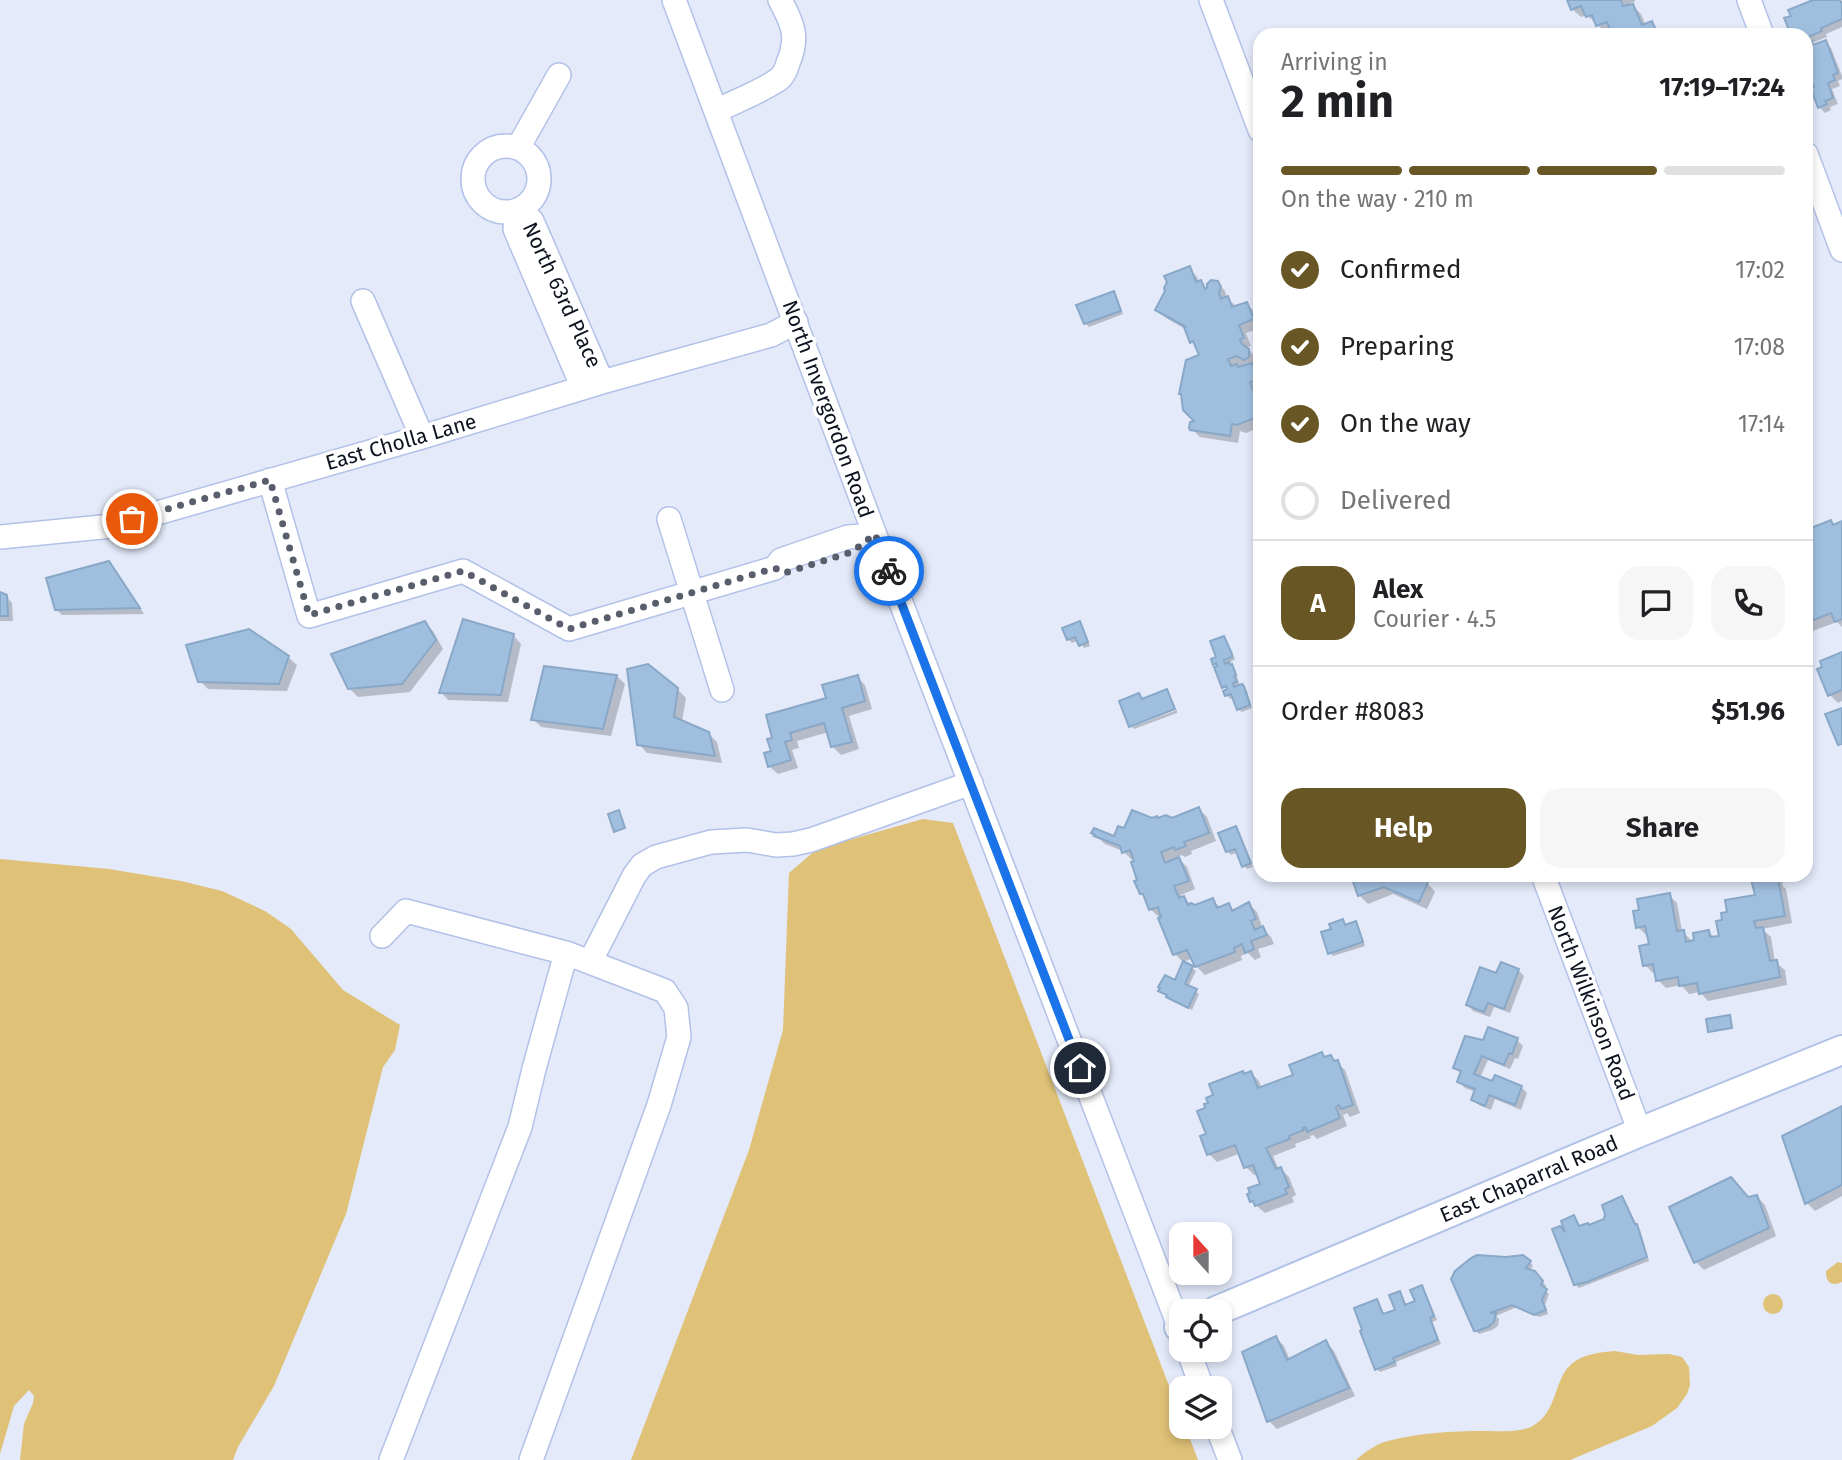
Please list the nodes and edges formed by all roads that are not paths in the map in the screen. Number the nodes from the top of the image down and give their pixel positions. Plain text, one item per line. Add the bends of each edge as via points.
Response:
1 (674, 0) edge
2 (780, 0) edge
3 (1211, 0) edge
4 (1749, 0) edge
5 (1759, 28) edge
6 (559, 75) dead end
7 (716, 111) junction
8 (1253, 111) edge
9 (518, 148) junction
10 (1813, 173) edge
11 (519, 211) junction
12 (1842, 250) edge
13 (363, 300) dead end
14 (796, 322) junction
15 (592, 385) junction
16 (422, 436) junction
17 (270, 480) junction
18 (669, 519) dead end
19 (875, 534) junction
20 (0, 537) edge
21 (692, 593) junction
22 (722, 690) dead end
23 (971, 783) junction
24 (1546, 882) edge
25 (382, 936) dead end
26 (566, 953) junction
27 (590, 962) junction
28 (1842, 1050) edge
29 (1640, 1132) junction
30 (1169, 1299) edge
31 (1232, 1304) edge
32 (1222, 1439) edge
33 (391, 1460) edge
34 (531, 1460) edge
35 (1230, 1460) edge

1 - 7 street, North Invergordon Road
2 - 7 street via 794,40 786,68 779,80
3 - 8 street
4 - 5 street
6 - 9 street
7 - 14 street, North Invergordon Road
9 - 11 street, North 63rd Place via 536,162 540,173 536,196
9 - 11 street, North 63rd Place via 507,145 486,152 473,180 480,200 488,207 497,212
10 - 12 street
11 - 15 street, North 63rd Place via 532,221
13 - 16 street
14 - 15 street, East Cholla Lane via 771,335
14 - 19 street, North Invergordon Road
15 - 16 street, East Cholla Lane
16 - 17 street, East Cholla Lane
17 - 20 street, East Cholla Lane via 111,526
17 - 21 street via 309,615 463,571 569,629
18 - 21 street
19 - 21 street via 852,552 784,573 775,568
19 - 23 street, North Invergordon Road
21 - 22 street
23 - 27 street via 811,840 776,845 747,840 711,842 656,857 634,876
23 - 30 street, North Invergordon Road
24 - 29 street, North Wilkinson Road
25 - 26 street via 406,911
26 - 27 street
26 - 33 street via 520,1127
27 - 34 street via 665,991 676,1008 679,1037
28 - 29 main road, East Chaparral Road
29 - 31 main road, East Chaparral Road
32 - 35 street

